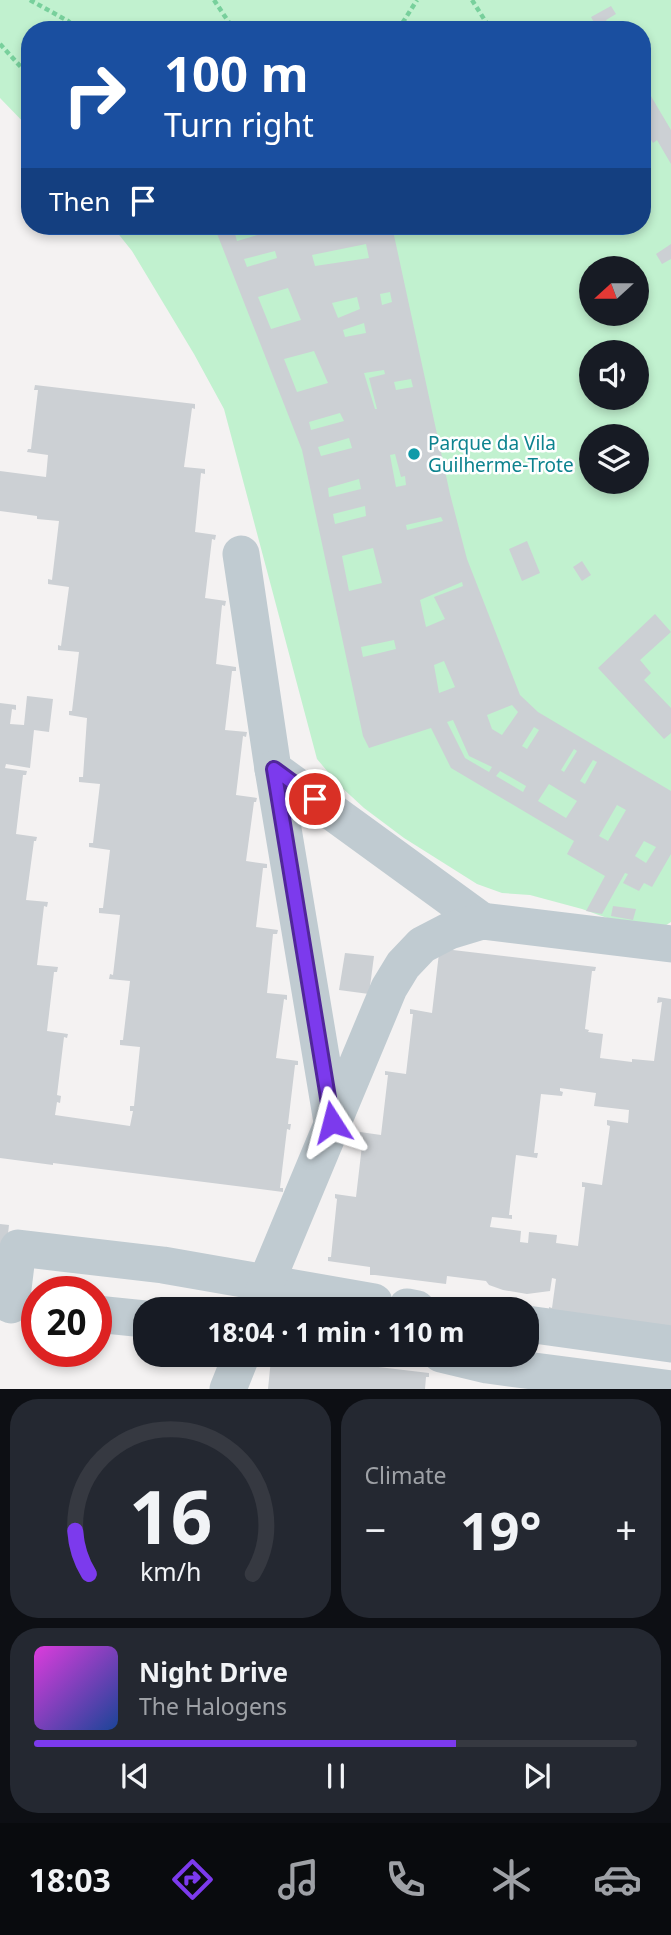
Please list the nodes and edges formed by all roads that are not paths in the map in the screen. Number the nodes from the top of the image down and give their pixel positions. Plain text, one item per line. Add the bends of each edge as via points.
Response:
1 (241, 554) dead end
2 (274, 769) junction
3 (482, 921) junction
4 (671, 944) edge
5 (332, 1122) junction
6 (9, 1247) edge
7 (262, 1296) edge
8 (16, 1307) edge
9 (112, 1316) edge
10 (133, 1318) edge
11 (539, 1326) edge
12 (671, 1343) edge
13 (237, 1367) edge
14 (464, 1367) edge
15 (481, 1377) edge
16 (228, 1389) edge
17 (671, 1389) edge

1 - 2 lane
2 - 3 lane
2 - 5 lane
3 - 4 lane
3 - 5 lane via 422,945 403,965
5 - 7 lane
6 - 7 lane via 163,1265
6 - 8 lane
9 - 10 lane
11 - 12 lane
13 - 16 lane
14 - 15 lane
15 - 17 lane

